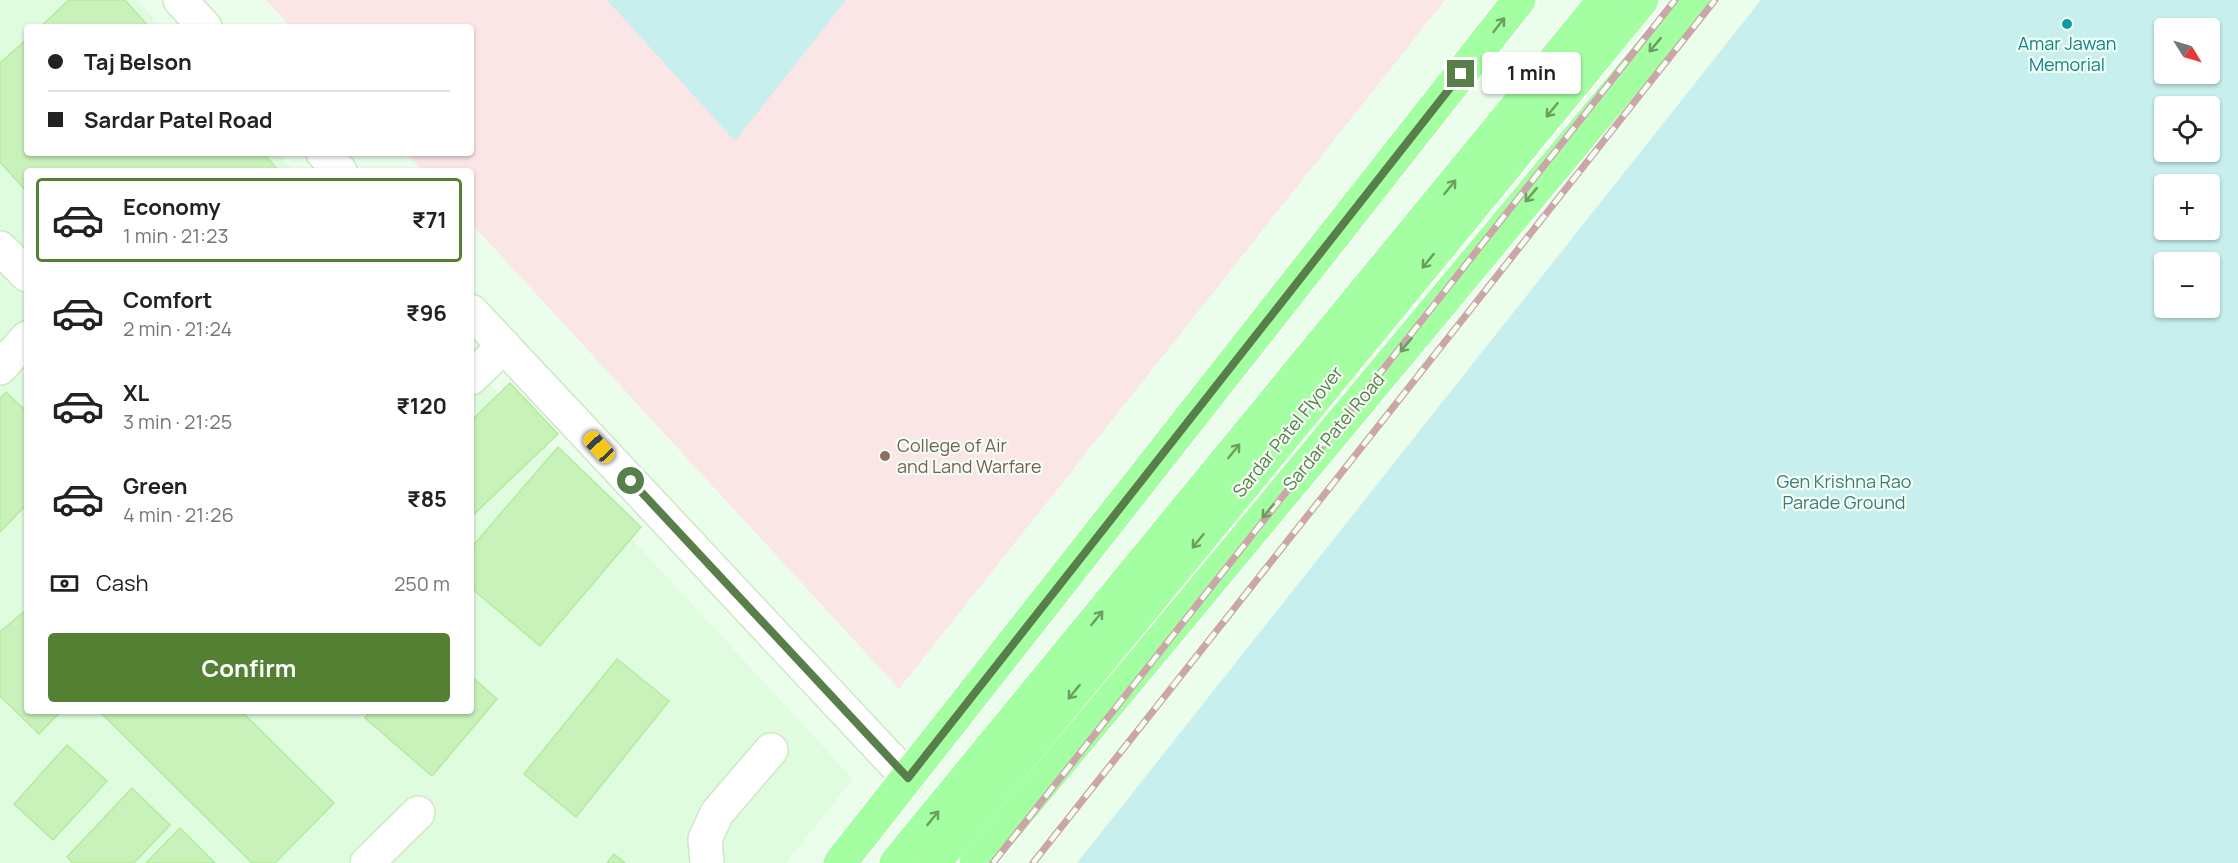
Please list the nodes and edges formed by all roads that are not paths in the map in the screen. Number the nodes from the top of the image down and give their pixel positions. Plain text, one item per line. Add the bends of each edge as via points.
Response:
1 (180, 0) edge
2 (1519, 0) edge
3 (1604, 0) edge
4 (1642, 0) edge
5 (1693, 0) edge
6 (202, 24) edge
7 (326, 156) edge
8 (337, 168) edge
9 (0, 248) edge
10 (24, 272) edge
11 (474, 314) edge
12 (24, 341) edge
13 (504, 346) junction
14 (0, 368) edge
15 (474, 375) edge
16 (771, 750) dead end
17 (908, 778) junction
18 (418, 813) dead end
19 (844, 861) edge
20 (367, 863) edge
21 (707, 863) edge
22 (896, 863) edge
23 (934, 863) edge
24 (976, 863) edge

1 - 6 street
17 -> 2 main road
22 -> 3 main road, Sardar Patel Flyover
4 -> 23 main road, Sardar Patel Flyover
5 -> 24 main road, Sardar Patel Road
7 - 8 street
9 - 10 street
11 - 13 street
12 - 14 street
13 - 15 street
13 - 17 street
16 - 21 street via 717,813 705,839
17 - 19 main road
18 - 20 street

